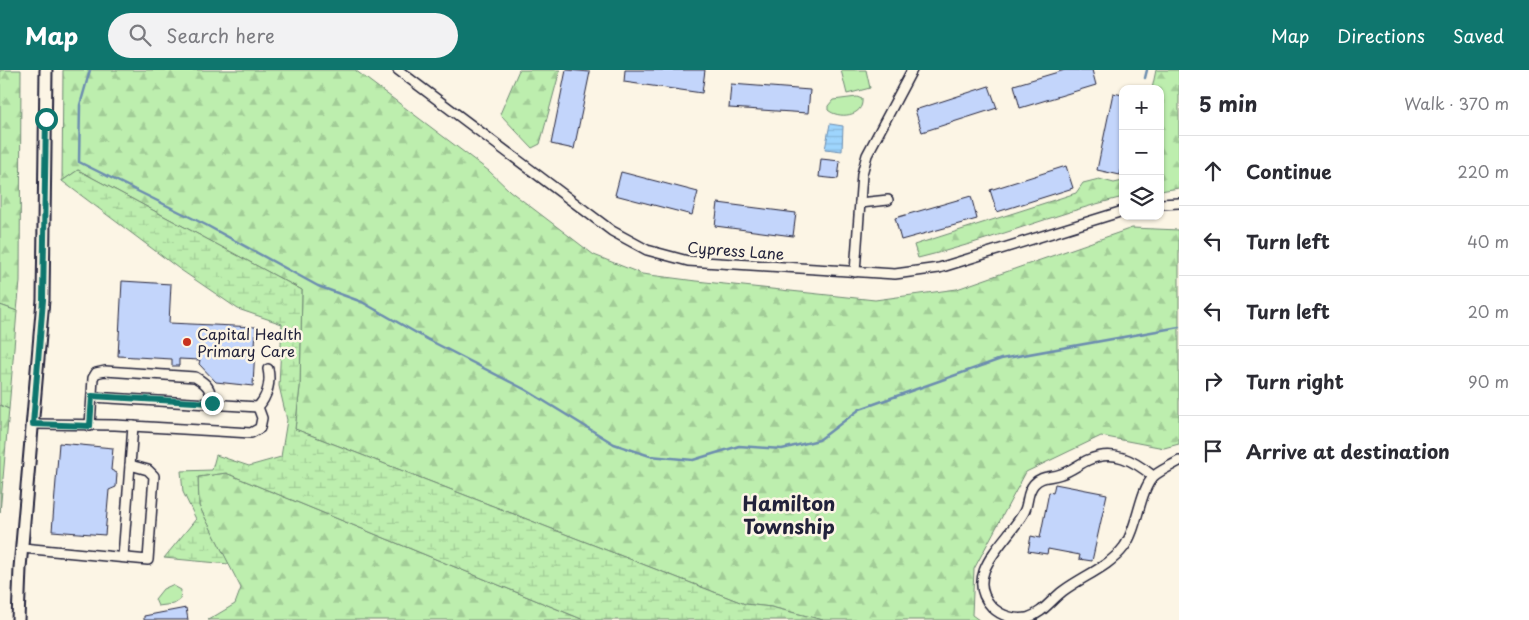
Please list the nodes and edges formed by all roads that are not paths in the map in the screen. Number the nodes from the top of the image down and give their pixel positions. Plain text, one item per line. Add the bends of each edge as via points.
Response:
1 (46, 70) edge
2 (398, 70) edge
3 (912, 70) edge
4 (888, 200) dead end
5 (860, 203) junction
6 (1179, 203) edge
7 (1164, 204) edge
8 (1119, 212) edge
9 (855, 272) junction
10 (268, 369) dead end
11 (92, 396) junction
12 (212, 403) junction
13 (258, 407) junction
14 (33, 424) junction
15 (90, 426) junction
16 (133, 426) junction
17 (1179, 462) edge
18 (130, 465) junction
19 (1153, 476) junction
20 (22, 548) junction
21 (123, 557) junction
22 (18, 620) edge

1 - 14 main road via 45,261
2 - 9 street, Cypress Lane via 612,231 647,250 688,262
3 - 5 street via 867,155
4 - 5 street
5 - 9 street
6 - 7 street
8 - 9 street, Cypress Lane via 939,268 895,274
10 - 13 street via 270,375 265,400
11 - 12 street
11 - 12 street via 93,378 96,373 105,371 195,377 212,391
11 - 15 street
12 - 13 street
13 - 16 street via 262,418 260,428 251,433
14 - 15 street
14 - 20 main road
15 - 16 street
16 - 18 street
17 - 19 street
18 - 21 street
18 - 21 street via 148,470 154,476 154,490 148,560
19 - 19 street via 1136,462 1113,455 1088,460 1034,484 1025,511 984,569 982,584 992,607 1015,619 1038,614 1062,592 1112,559 1127,541
20 - 21 street
20 - 22 main road

